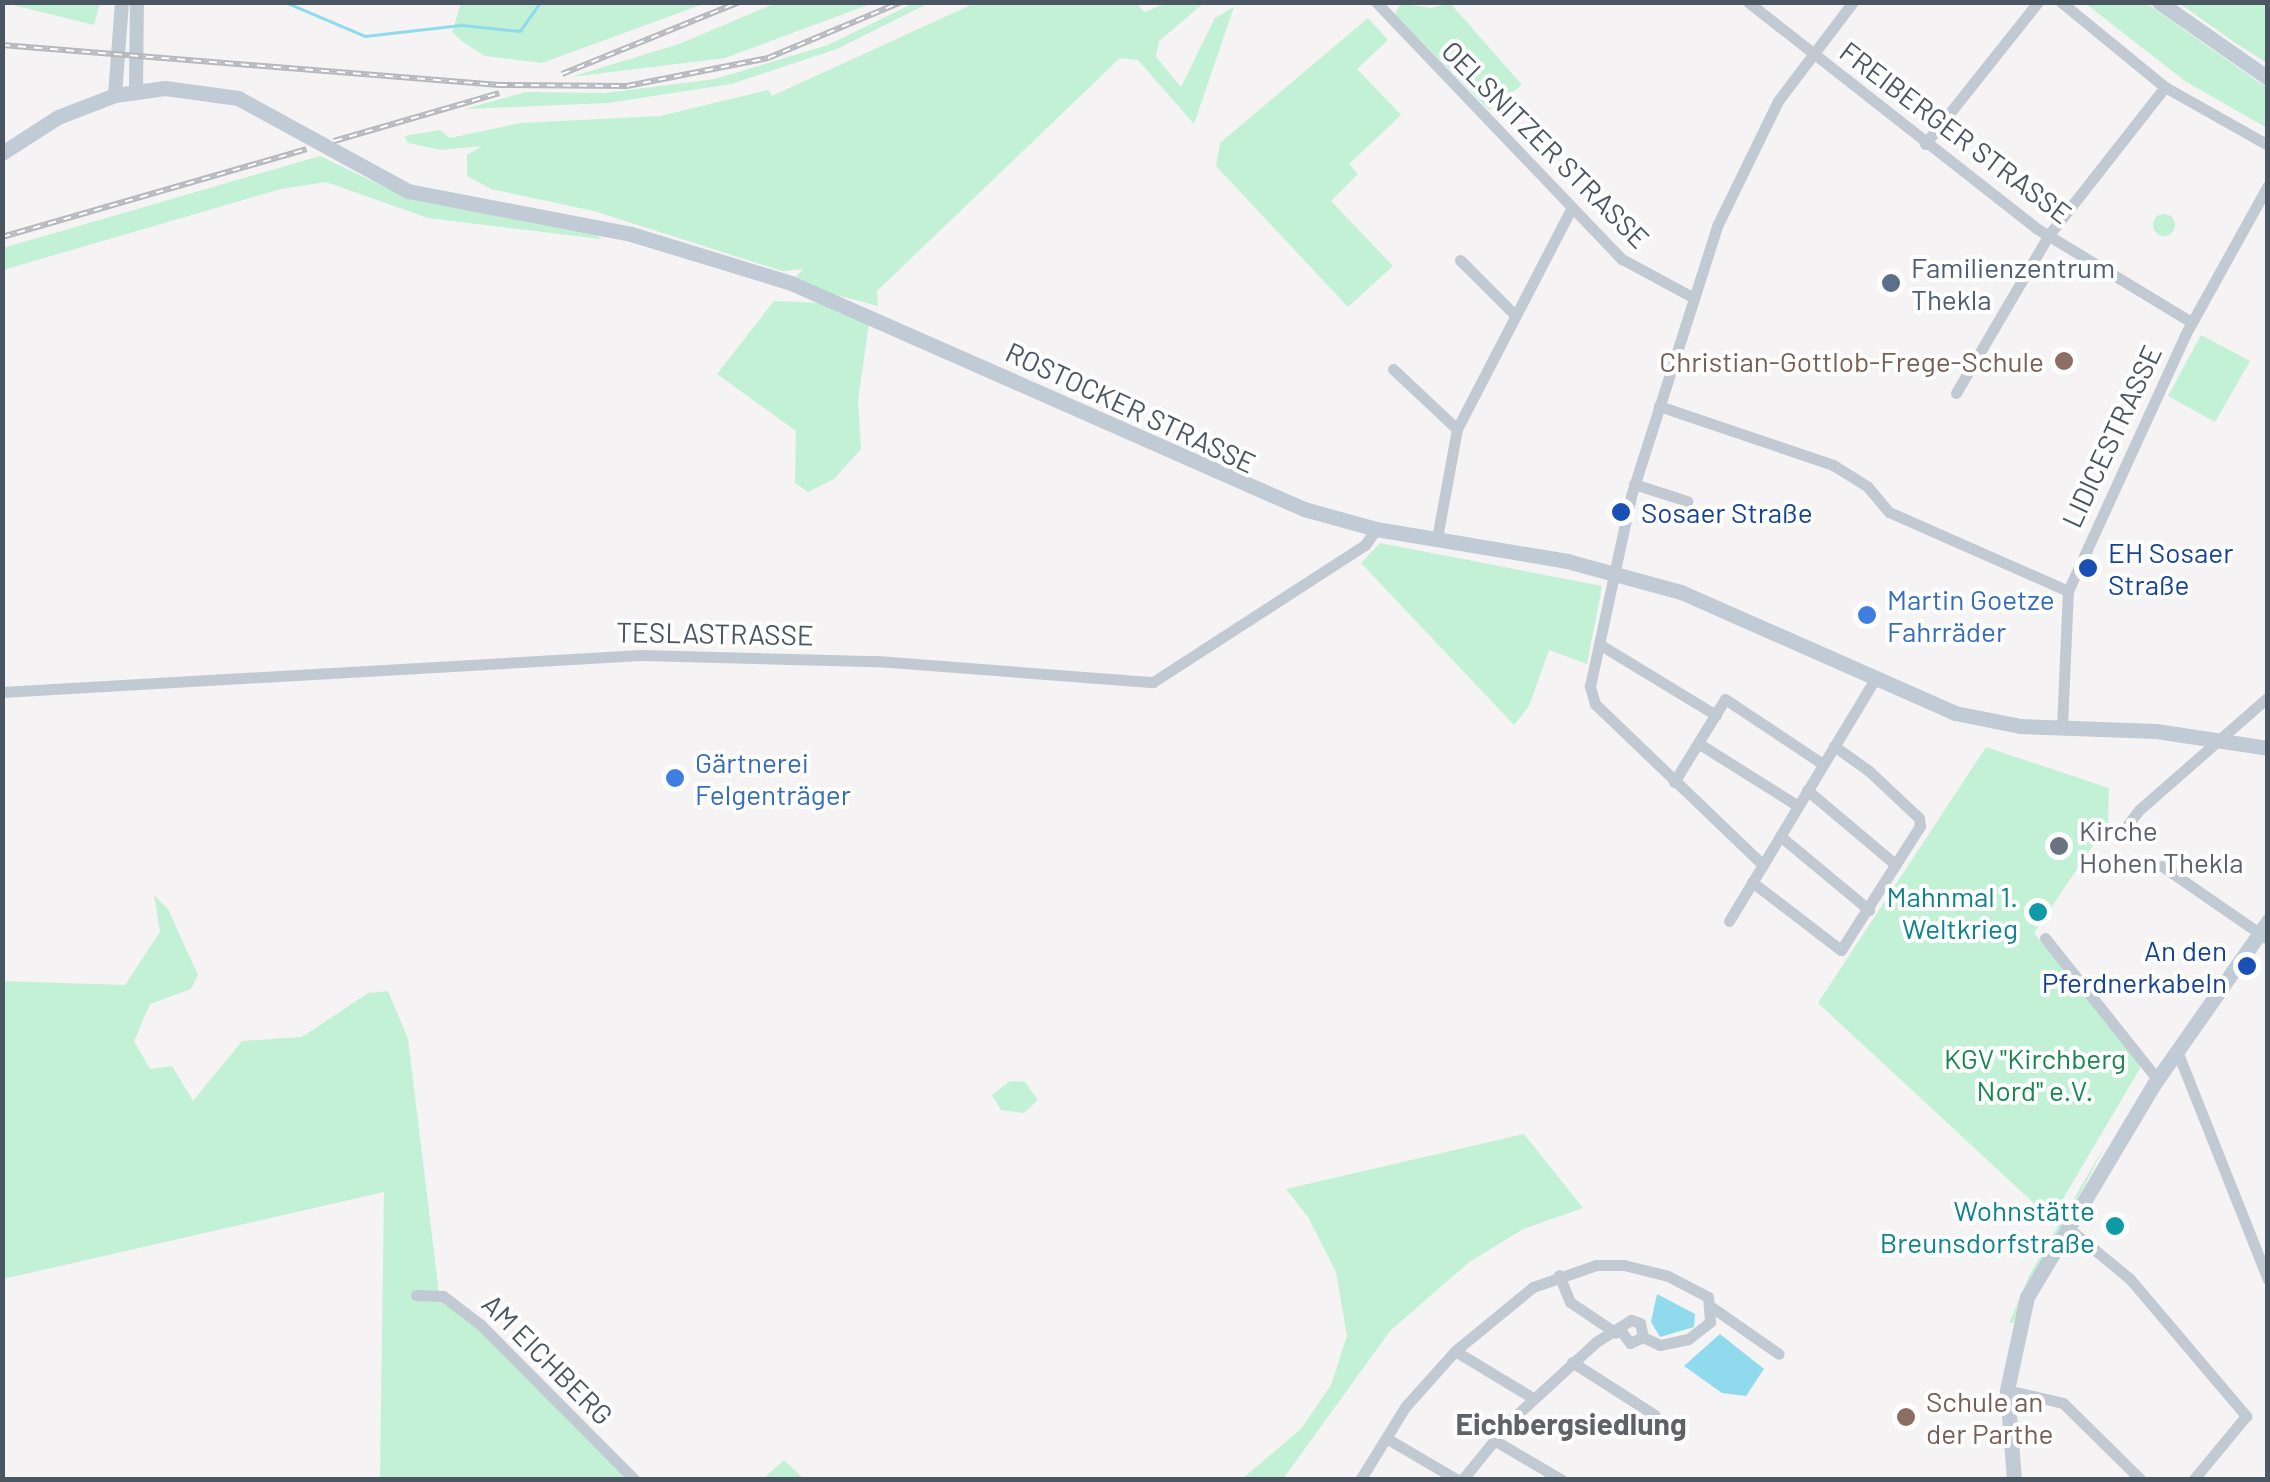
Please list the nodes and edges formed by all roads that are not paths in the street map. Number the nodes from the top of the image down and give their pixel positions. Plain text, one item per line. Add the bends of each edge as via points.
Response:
1 (122, 2) edge
2 (137, 2) edge
3 (1748, 2) edge
4 (1854, 2) edge
5 (2038, 2) edge
6 (2061, 2) edge
7 (2159, 2) edge
8 (1376, 4) edge
9 (1812, 53) junction
10 (2268, 78) edge
11 (2164, 87) junction
12 (136, 91) junction
13 (116, 95) junction
14 (1925, 144) junction
15 (2268, 145) edge
16 (2, 153) edge
17 (2268, 185) edge
18 (1572, 209) junction
19 (2048, 236) junction
20 (1460, 260) dead end
21 (1694, 298) junction
22 (1515, 315) junction
23 (2191, 322) junction
24 (1393, 369) dead end
25 (1956, 393) dead end
26 (1658, 406) junction
27 (1457, 429) junction
28 (1634, 484) junction
29 (1687, 501) dead end
30 (1376, 529) junction
31 (1437, 538) junction
32 (1614, 572) junction
33 (2068, 591) junction
34 (1599, 644) junction
35 (1875, 679) junction
36 (2, 692) edge
37 (2268, 697) edge
38 (1716, 715) junction
39 (2062, 727) junction
40 (2218, 740) junction
41 (1698, 743) junction
42 (1834, 746) junction
43 (2268, 748) edge
44 (1823, 764) junction
45 (1674, 782) junction
46 (1807, 790) junction
47 (1798, 806) junction
48 (2120, 835) dead end
49 (1780, 836) junction
50 (1763, 864) junction
51 (1896, 865) junction
52 (2162, 866) dead end
53 (1752, 882) junction
54 (1869, 910) junction
55 (1729, 921) dead end
56 (2265, 931) edge
57 (2045, 938) dead end
58 (2177, 1050) junction
59 (2158, 1079) junction
60 (2067, 1227) junction
61 (1558, 1275) junction
62 (2268, 1280) edge
63 (416, 1295) dead end
64 (1713, 1308) junction
65 (1618, 1332) junction
66 (1455, 1351) junction
67 (1778, 1354) dead end
68 (1572, 1362) junction
69 (2006, 1390) junction
70 (1533, 1398) junction
71 (1655, 1415) dead end
72 (1386, 1438) junction
73 (1494, 1440) junction
74 (635, 1480) edge
75 (1360, 1480) edge
76 (1460, 1480) edge
77 (1562, 1480) edge
78 (2014, 1480) edge
79 (2142, 1480) edge
80 (2194, 1480) edge

1 - 13 street
2 - 12 street
3 - 9 street, FREIBERGER STRASSE
4 - 9 street
5 - 14 street
6 - 11 street
7 - 10 main road
8 - 18 street, OELSNITZER STRASSE
9 - 14 street, FREIBERGER STRASSE
9 - 21 street via 1742,168
11 - 15 street
11 - 19 street
12 - 13 main road, ROSTOCKER STRASSE
12 - 30 main road, ROSTOCKER STRASSE via 213,92 290,124 355,165 434,200 583,222 791,283 1245,488
13 - 16 main road, ROSTOCKER STRASSE via 58,117
14 - 19 street, FREIBERGER STRASSE
17 - 23 street, LIDICESTRASSE
18 - 21 street, OELSNITZER STRASSE via 1636,270
18 - 22 street
19 - 23 street, FREIBERGER STRASSE
19 - 25 street
20 - 22 street
21 - 26 street
22 - 27 street
23 - 33 street, LIDICESTRASSE
24 - 27 street
26 - 28 street
26 - 33 street via 1833,465 1867,486 1889,512
27 - 31 street
28 - 29 street
28 - 32 street
30 - 31 main road, ROSTOCKER STRASSE
30 - 36 street, TESLASTRASSE via 1366,545 1152,682 877,660 641,656
31 - 32 main road, ROSTOCKER STRASSE
32 - 34 street
32 - 35 main road, ROSTOCKER STRASSE via 1731,610
33 - 39 street, LIDICESTRASSE
34 - 38 street
34 - 45 street via 1590,695
35 - 39 main road, ROSTOCKER STRASSE via 1955,714
35 - 42 street
37 - 40 street
38 - 41 street
38 - 44 street via 1725,700
39 - 40 main road, ROSTOCKER STRASSE
40 - 43 main road, ROSTOCKER STRASSE
40 - 48 street
41 - 45 street
41 - 47 street
42 - 44 street
42 - 51 street via 1919,818
44 - 46 street
45 - 50 street
46 - 47 street
46 - 51 street
47 - 49 street
49 - 50 street
49 - 54 street
50 - 53 street
51 - 54 street
52 - 56 street
53 - 54 street via 1838,950
53 - 55 street
56 - 58 main road
57 - 59 street
58 - 59 main road
58 - 62 street
59 - 60 main road
60 - 69 main road via 2027,1298
60 - 80 street via 2130,1279 2246,1416
61 - 64 street via 1596,1266 1646,1269 1694,1288
61 - 65 street via 1570,1302
61 - 66 street via 1506,1306
63 - 74 street, AM EICHBERG via 443,1296 468,1314
64 - 65 street via 1710,1322 1688,1339 1660,1346 1643,1337 1630,1343
64 - 67 street
65 - 68 street
66 - 70 street
66 - 72 street
68 - 70 street
68 - 71 street
69 - 78 main road
69 - 79 street via 2063,1403
70 - 73 street
72 - 75 street
72 - 76 street
73 - 76 street
73 - 77 street

